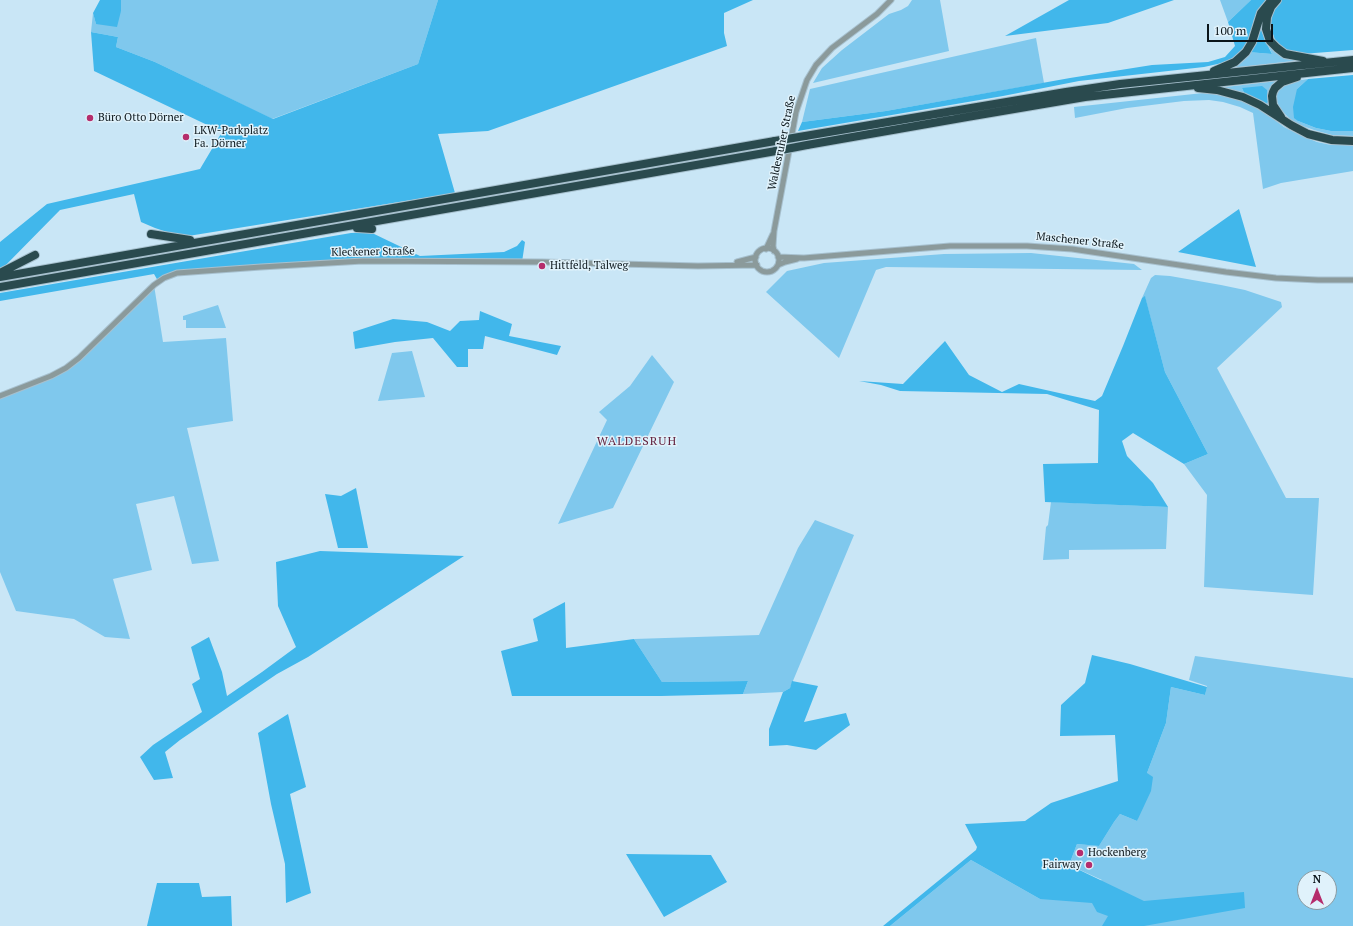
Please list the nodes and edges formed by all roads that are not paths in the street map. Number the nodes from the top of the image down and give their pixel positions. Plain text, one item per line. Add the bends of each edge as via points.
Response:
1 (891, 0) edge
2 (1272, 0) edge
3 (1277, 0) edge
4 (1353, 60) edge
5 (1329, 62) junction
6 (1353, 68) edge
7 (1313, 72) junction
8 (1203, 76) junction
9 (1185, 86) junction
10 (1284, 120) junction
11 (1353, 141) edge
12 (560, 189) junction
13 (537, 199) dead end
14 (342, 227) junction
15 (372, 229) dead end
16 (774, 231) junction
17 (151, 234) dead end
18 (209, 240) junction
19 (766, 249) junction
20 (774, 251) junction
21 (35, 255) dead end
22 (756, 257) junction
23 (778, 257) junction
24 (804, 258) junction
25 (726, 265) junction
26 (757, 265) junction
27 (778, 266) junction
28 (0, 274) edge
29 (0, 277) edge
30 (1353, 280) edge
31 (0, 287) edge
32 (0, 396) edge

1 - 16 street, Waldesruher Straße via 832,48 816,65 807,80 794,122
2 - 8 highway via 1261,13 1252,42 1242,57
3 - 5 highway via 1268,12 1266,21 1267,34 1273,45 1292,56
4 - 5 highway
5 - 8 highway
6 - 7 highway
7 - 9 highway
7 - 10 highway via 1282,82 1275,88 1272,96 1273,105
8 - 18 highway, bridge via 1066,92
9 - 10 highway via 1237,95
9 - 12 highway, bridge via 1092,96
10 - 11 highway via 1298,130 1317,137
12 - 13 highway
12 - 14 highway
14 - 15 highway
14 - 31 highway
16 - 19 street, Waldesruher Straße
16 - 20 street, Waldesruher Straße
17 - 18 highway
18 - 29 highway
19 - 20 street
19 - 22 street
20 - 23 street
21 - 28 highway
22 - 25 street, Kleckener Straße
22 - 26 street
23 - 24 street, Maschener Straße
23 - 27 street
24 - 27 street, Maschener Straße
24 - 30 street, Maschener Straße via 950,246 1035,246 1072,248 1276,278
25 - 26 street, Kleckener Straße
25 - 32 street, Kleckener Straße via 364,261 178,273 154,285 79,358 58,372
26 - 27 street via 760,270 766,272

